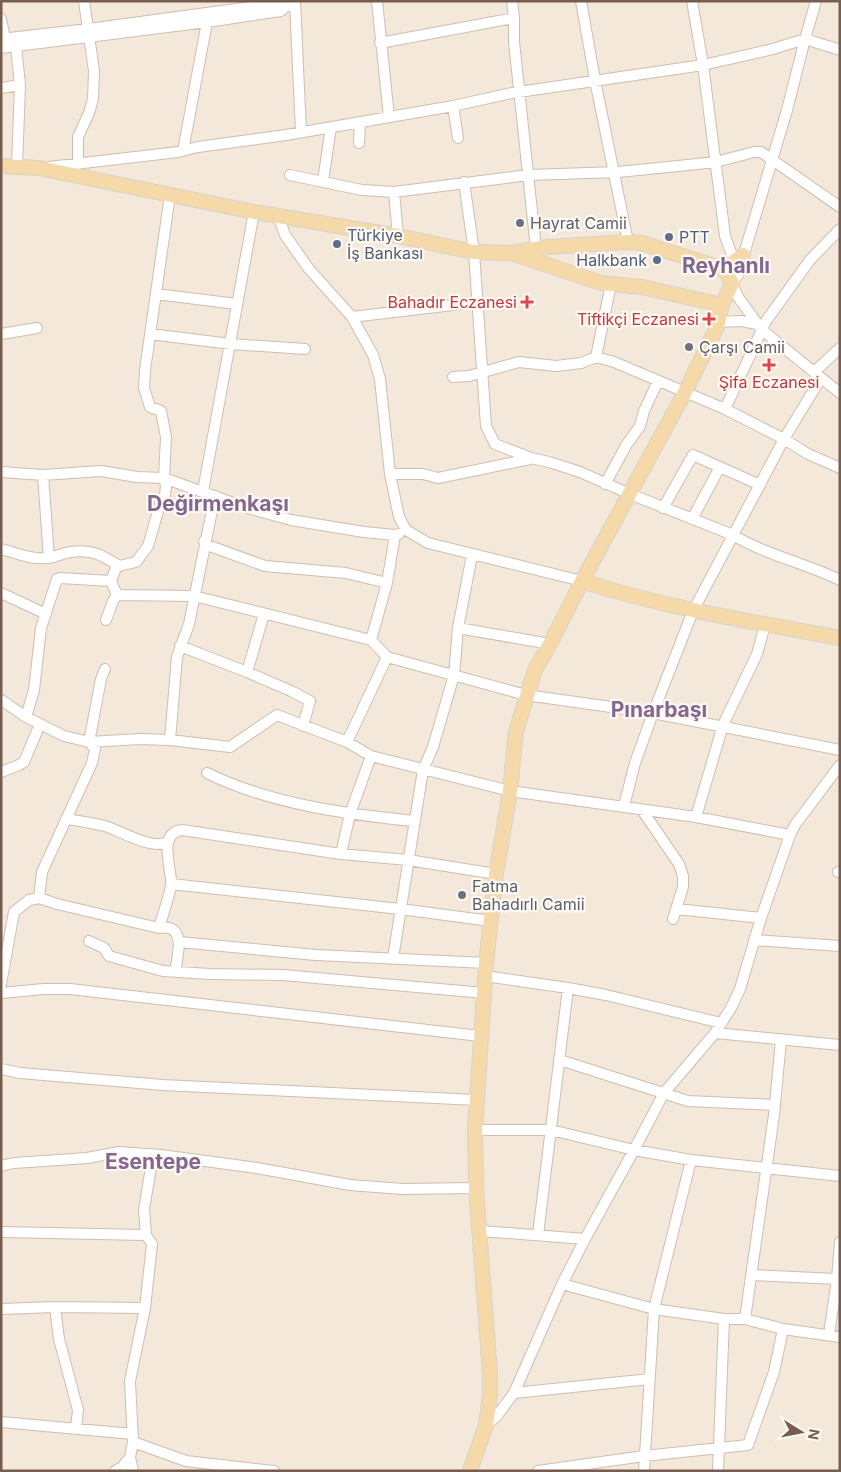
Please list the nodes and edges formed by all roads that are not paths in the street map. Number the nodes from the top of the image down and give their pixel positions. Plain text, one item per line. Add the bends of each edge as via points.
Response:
1 (84, 1) edge
2 (377, 1) edge
3 (512, 1) edge
4 (581, 1) edge
5 (692, 1) edge
6 (816, 1) edge
7 (292, 4) edge
8 (514, 18) junction
9 (1, 19) edge
10 (207, 22) junction
11 (88, 33) junction
12 (805, 39) junction
13 (2, 42) edge
14 (380, 43) junction
15 (16, 46) junction
16 (840, 50) edge
17 (703, 65) junction
18 (595, 80) junction
19 (20, 86) junction
20 (1, 88) edge
21 (519, 92) junction
22 (453, 106) junction
23 (389, 117) junction
24 (360, 122) junction
25 (331, 127) junction
26 (301, 132) junction
27 (458, 138) dead end
28 (359, 143) dead end
29 (183, 151) junction
30 (772, 158) junction
31 (716, 162) junction
32 (78, 164) junction
33 (1, 166) edge
34 (17, 167) junction
35 (40, 168) junction
36 (615, 171) junction
37 (1, 172) edge
38 (290, 175) dead end
39 (529, 175) junction
40 (323, 181) junction
41 (464, 182) junction
42 (394, 192) junction
43 (170, 195) junction
44 (840, 207) edge
45 (254, 212) junction
46 (278, 215) junction
47 (840, 229) edge
48 (398, 236) junction
49 (628, 242) junction
50 (536, 249) junction
51 (474, 252) junction
52 (511, 253) junction
53 (734, 261) junction
54 (732, 283) junction
55 (611, 284) junction
56 (156, 294) junction
57 (478, 302) junction
58 (237, 304) junction
59 (722, 305) junction
60 (352, 317) junction
61 (718, 322) junction
62 (760, 327) junction
63 (37, 328) dead end
64 (1, 334) edge
65 (150, 334) junction
66 (231, 344) junction
67 (840, 348) edge
68 (305, 349) dead end
69 (596, 358) junction
70 (481, 372) junction
71 (817, 375) junction
72 (453, 377) dead end
73 (658, 381) junction
74 (685, 392) junction
75 (840, 393) edge
76 (726, 409) junction
77 (784, 439) junction
78 (531, 458) junction
79 (720, 467) junction
80 (840, 468) edge
81 (1, 472) edge
82 (390, 474) junction
83 (43, 475) junction
84 (164, 478) junction
85 (606, 484) junction
86 (760, 485) junction
87 (203, 491) junction
88 (630, 494) junction
89 (214, 496) junction
90 (663, 508) junction
91 (692, 519) junction
92 (406, 530) junction
93 (395, 535) junction
94 (732, 535) junction
95 (204, 541) junction
96 (1, 549) edge
97 (472, 555) junction
98 (49, 558) junction
99 (119, 566) junction
100 (582, 580) junction
101 (840, 580) edge
102 (112, 581) junction
103 (387, 583) junction
104 (1, 593) edge
105 (117, 594) junction
106 (194, 596) junction
107 (694, 611) junction
108 (46, 614) junction
109 (264, 614) junction
110 (106, 620) dead end
111 (766, 625) junction
112 (458, 628) junction
113 (840, 638) edge
114 (371, 640) junction
115 (550, 644) junction
116 (180, 646) junction
117 (388, 657) junction
118 (105, 669) dead end
119 (247, 672) junction
120 (454, 675) junction
121 (526, 695) junction
122 (1, 700) edge
123 (653, 713) junction
124 (26, 718) junction
125 (40, 724) junction
126 (723, 725) junction
127 (303, 726) junction
128 (170, 740) junction
129 (89, 742) junction
130 (347, 742) junction
131 (840, 750) edge
132 (371, 756) junction
133 (840, 765) edge
134 (423, 770) junction
135 (1, 772) edge
136 (207, 773) dead end
137 (510, 791) junction
138 (624, 806) junction
139 (642, 810) junction
140 (350, 814) junction
141 (696, 816) junction
142 (66, 819) junction
143 (414, 822) junction
144 (790, 835) junction
145 (168, 841) junction
146 (340, 854) junction
147 (408, 860) junction
148 (496, 874) junction
149 (171, 884) junction
150 (38, 898) junction
151 (400, 909) junction
152 (761, 918) junction
153 (491, 921) junction
154 (159, 928) junction
155 (754, 940) junction
156 (89, 941) dead end
157 (179, 942) junction
158 (840, 946) edge
159 (393, 958) junction
160 (485, 970) junction
161 (175, 971) junction
162 (1, 984) edge
163 (568, 988) junction
164 (484, 993) junction
165 (1, 994) edge
166 (721, 1023) junction
167 (715, 1033) junction
168 (480, 1036) junction
169 (781, 1040) junction
170 (840, 1045) edge
171 (560, 1060) junction
172 (1, 1069) edge
173 (664, 1093) junction
174 (477, 1100) junction
175 (775, 1105) junction
176 (474, 1130) junction
177 (551, 1130) junction
178 (634, 1150) junction
179 (153, 1156) junction
180 (691, 1160) junction
181 (1, 1166) edge
182 (767, 1169) junction
183 (840, 1176) edge
184 (476, 1188) junction
185 (481, 1231) junction
186 (1, 1232) edge
187 (146, 1235) junction
188 (538, 1235) junction
189 (585, 1239) junction
190 (840, 1242) edge
191 (752, 1275) junction
192 (837, 1279) junction
193 (562, 1284) junction
194 (55, 1307) junction
195 (144, 1308) junction
196 (654, 1309) junction
197 (1, 1310) edge
198 (724, 1319) junction
199 (745, 1319) junction
200 (783, 1329) junction
201 (835, 1336) edge
202 (650, 1379) junction
203 (514, 1393) junction
204 (1, 1422) edge
205 (486, 1425) junction
206 (76, 1428) junction
207 (133, 1438) junction
208 (718, 1448) junction
209 (644, 1456) junction
210 (130, 1457) junction
211 (115, 1471) edge
212 (133, 1471) edge
213 (274, 1471) edge
214 (470, 1471) edge
215 (538, 1471) edge
216 (644, 1471) edge
217 (718, 1471) edge

1 - 11 street
2 - 14 street
3 - 8 street
4 - 18 street
5 - 17 street
6 - 12 street
7 - 10 street via 281,10
7 - 11 street via 280,3
7 - 26 street
8 - 14 street
8 - 21 street
9 - 13 street
10 - 11 street
10 - 29 street
11 - 13 street
11 - 15 street
11 - 32 street via 94,71 93,99 78,137
12 - 16 street
12 - 17 street
12 - 30 street
13 - 15 street
14 - 23 street
15 - 19 street
17 - 18 street
17 - 31 street
18 - 21 street
18 - 36 street
19 - 20 street
19 - 34 street
21 - 22 street
21 - 39 street
22 - 23 street
22 - 27 street
23 - 24 street
24 - 25 street
24 - 28 street
25 - 26 street
25 - 40 street
26 - 29 street
29 - 32 street
30 - 31 street via 754,152
30 - 44 street
30 - 53 street
31 - 36 street
31 - 53 street via 725,236
32 - 35 street
33 - 34 main road
34 - 35 main road
35 - 37 main road
35 - 43 main road
36 - 39 street
36 - 49 street
38 - 40 street
39 - 41 street
39 - 50 street
40 - 42 street via 362,190
41 - 42 street
41 - 51 street
42 - 48 street
43 - 45 main road
43 - 56 street
45 - 46 main road
45 - 58 street
46 - 48 main road
46 - 60 street via 285,235 308,269
47 - 62 street via 810,260
48 - 51 main road
49 - 50 main road
49 - 53 main road
50 - 52 main road
51 - 52 main road
51 - 57 street
52 - 55 main road
53 - 54 main road
53 - 54 street via 738,275
54 - 59 main road
54 - 62 street
55 - 59 main road via 642,287
55 - 69 street
56 - 58 street
56 - 65 street
57 - 60 street
57 - 70 street
58 - 66 street
59 - 61 main road
60 - 82 street via 373,355 380,379
61 - 62 street via 741,320
61 - 74 main road
62 - 71 street
62 - 76 street
63 - 64 street
65 - 66 street
65 - 84 street via 144,388 150,407 161,411 166,437
66 - 68 street
66 - 87 street
67 - 71 street
69 - 70 street via 556,366 519,362
69 - 73 street via 614,362
70 - 72 street
70 - 78 street via 488,434 495,444
71 - 75 street
71 - 77 street
73 - 74 street
73 - 85 street via 640,426 626,444
74 - 76 street
74 - 88 main road
76 - 77 street
77 - 80 street
77 - 86 street
78 - 82 street via 438,478 423,474
78 - 85 street via 580,472
79 - 86 street
79 - 90 street via 693,455
79 - 91 street
81 - 83 street
82 - 92 street via 399,518
83 - 84 street via 101,471
83 - 98 street
84 - 87 street
84 - 99 street via 165,495 148,546 136,562
85 - 88 street
86 - 94 street
87 - 89 street
88 - 90 street
88 - 100 main road
89 - 93 street via 291,520
89 - 95 street
90 - 91 street
91 - 94 street
92 - 93 street
92 - 97 street via 428,543
93 - 103 street
94 - 101 street
94 - 107 street
95 - 103 street via 207,545 265,566 346,573
95 - 106 street
96 - 98 street
97 - 100 street
97 - 112 street
98 - 99 street via 86,551 99,554
99 - 102 street
100 - 107 main road
100 - 115 main road
102 - 105 street
102 - 108 street via 57,579
103 - 114 street
104 - 108 street
105 - 106 street
105 - 110 street
106 - 109 street
106 - 116 street via 189,624
107 - 111 main road
107 - 123 street
108 - 124 street via 41,628 34,690
109 - 114 street
109 - 119 street
111 - 113 main road
111 - 126 street via 757,654
112 - 115 street
112 - 120 street
114 - 117 street
115 - 121 main road via 535,670
116 - 119 street
116 - 128 street via 175,667
117 - 120 street
117 - 130 street
118 - 129 street
119 - 127 street via 310,701
120 - 121 street
120 - 134 street
121 - 123 street
121 - 137 main road via 516,731
122 - 124 street
123 - 126 street
123 - 138 street
124 - 125 street
125 - 129 street via 64,736
125 - 135 street via 24,762
126 - 131 street
126 - 141 street
127 - 128 street via 276,715 230,748
127 - 130 street
128 - 129 street
129 - 142 street via 95,749 92,763
130 - 132 street
132 - 134 street
132 - 140 street
133 - 144 street
134 - 137 street
134 - 143 street
136 - 140 street via 251,792
137 - 138 street
137 - 148 main road
138 - 139 street
139 - 141 street
139 - 152 street via 680,864 683,887 675,914 700,912
140 - 143 street
140 - 146 street
141 - 144 street
142 - 145 street via 106,826 155,844
142 - 150 street via 42,872
143 - 147 street
144 - 152 street
145 - 146 street via 176,831 182,830
145 - 149 street
146 - 147 street
147 - 148 street
147 - 151 street
148 - 153 main road
149 - 151 street
149 - 154 street
150 - 154 street
150 - 162 street via 29,900 14,912
151 - 153 street
151 - 159 street
152 - 155 street
153 - 160 main road
154 - 157 street via 174,930
155 - 158 street
155 - 166 street via 740,989
156 - 161 street via 104,948 109,956 163,971
157 - 159 street via 316,955
157 - 161 street
159 - 160 street
160 - 163 street
160 - 164 main road
161 - 164 street via 284,975
163 - 166 street
163 - 171 street
164 - 168 main road
165 - 168 street via 70,989
166 - 167 street
167 - 169 street
167 - 173 street
168 - 174 main road
169 - 170 street
169 - 175 street
171 - 173 street
171 - 177 street
172 - 174 street via 163,1085
173 - 175 street via 688,1101
173 - 178 street
174 - 176 main road
175 - 182 street
176 - 177 street
176 - 184 main road
177 - 178 street
177 - 188 street
178 - 180 street
178 - 189 street
179 - 181 street via 119,1152
179 - 184 street via 257,1168 350,1185 403,1189
179 - 187 street via 144,1210
180 - 182 street
180 - 196 street
182 - 183 street
182 - 191 street
184 - 185 main road
185 - 188 street
185 - 205 main road via 490,1373
186 - 187 street
187 - 195 street via 152,1244
188 - 189 street
189 - 193 street
190 - 192 street
191 - 192 street
191 - 199 street
192 - 201 street
193 - 196 street
193 - 203 street
194 - 195 street
194 - 197 street
194 - 206 street via 59,1339 78,1410
195 - 207 street via 130,1381
196 - 198 street
196 - 202 street
198 - 199 street
198 - 208 street
199 - 200 street
200 - 201 street
200 - 208 street via 774,1372 748,1445
202 - 203 street
202 - 209 street
203 - 205 street
204 - 206 street
205 - 214 main road
206 - 207 street
207 - 210 street
207 - 213 street via 186,1461
208 - 209 street
208 - 217 street
209 - 215 street
209 - 216 street
210 - 211 street
210 - 212 street

